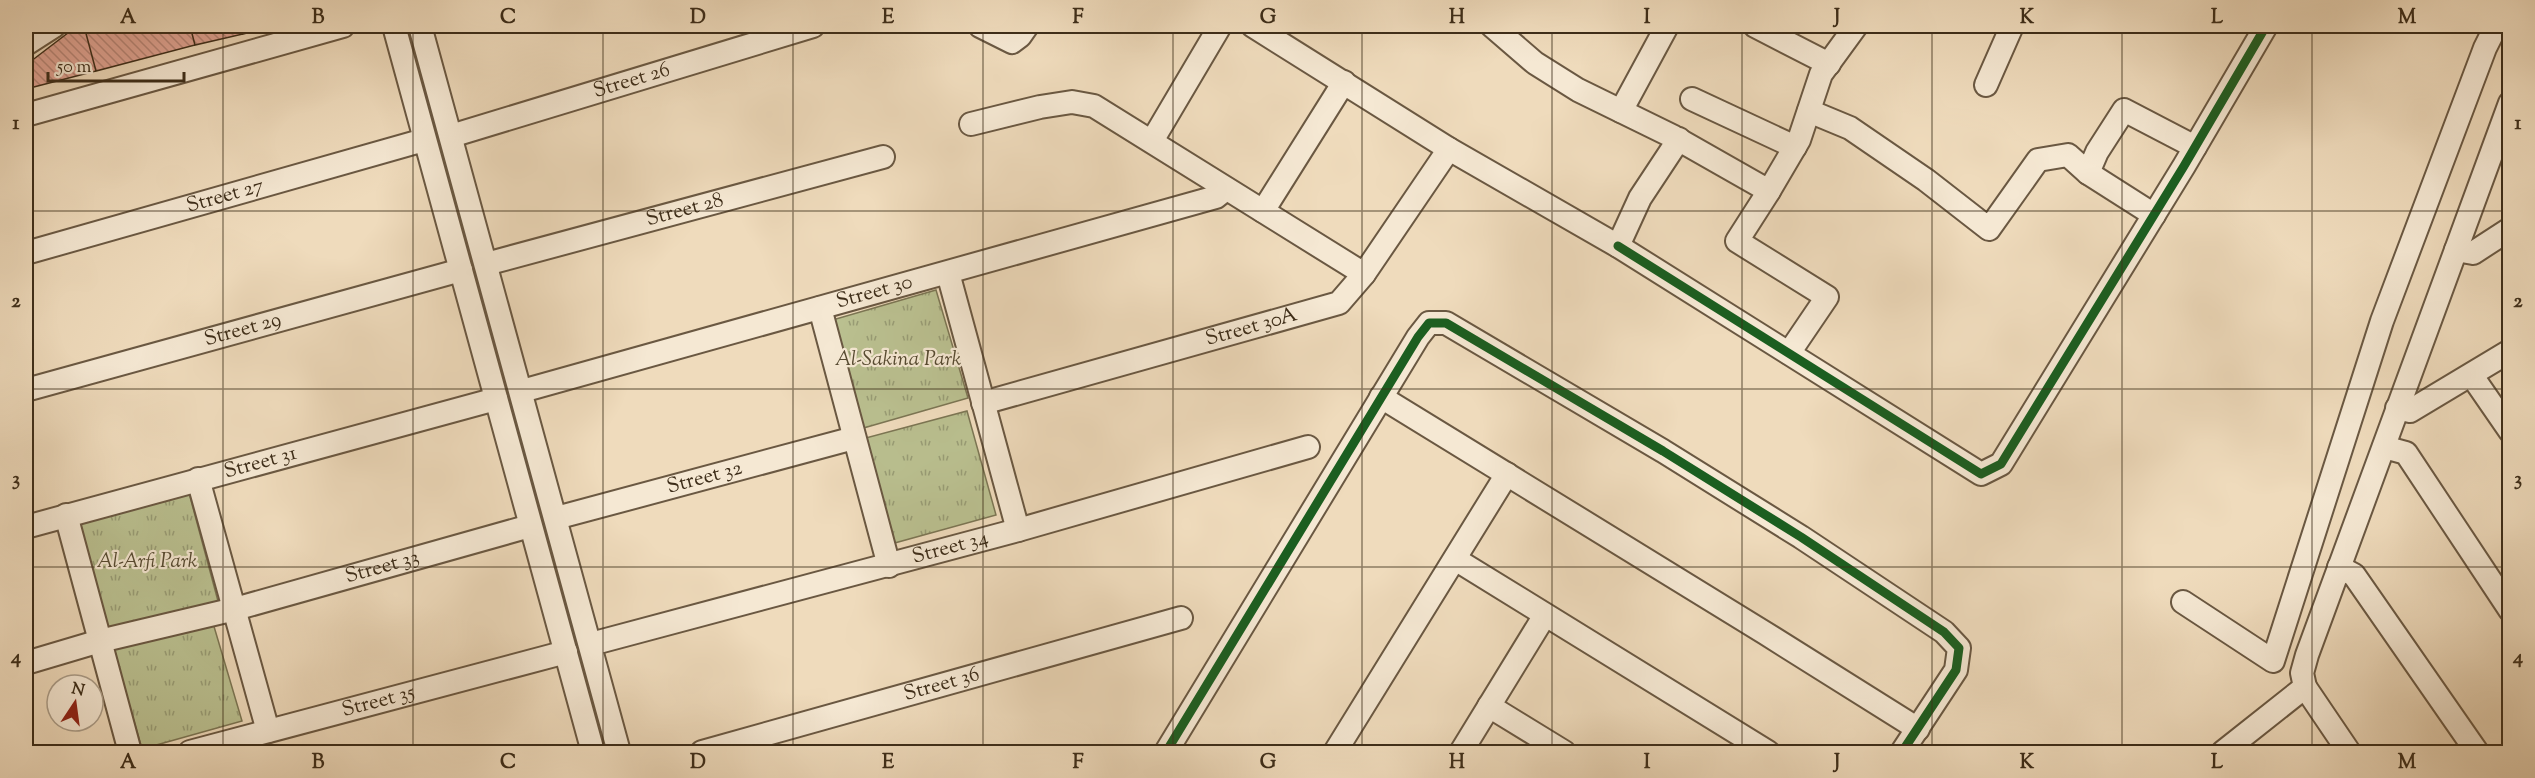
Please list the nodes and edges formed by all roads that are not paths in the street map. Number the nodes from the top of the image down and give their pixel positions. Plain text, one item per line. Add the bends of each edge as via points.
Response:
1 (54, 26) edge
2 (344, 26) edge
3 (394, 26) edge
4 (420, 26) edge
5 (813, 26) edge
6 (980, 26) edge
7 (1027, 26) edge
8 (1220, 26) edge
9 (1253, 26) edge
10 (1492, 26) edge
11 (1667, 26) edge
12 (1755, 26) edge
13 (1856, 26) edge
14 (2012, 26) edge
15 (2266, 26) edge
16 (2496, 26) edge
17 (26, 44) edge
18 (1828, 64) junction
19 (1344, 82) junction
20 (1986, 85) dead end
21 (1692, 99) dead end
22 (2510, 103) edge
23 (1621, 111) junction
24 (1809, 111) junction
25 (26, 115) edge
26 (971, 124) dead end
27 (451, 136) junction
28 (1678, 139) junction
29 (424, 140) junction
30 (1152, 141) junction
31 (1795, 147) junction
32 (2196, 147) junction
33 (1449, 149) junction
34 (883, 157) dead end
35 (2088, 173) junction
36 (1226, 189) junction
37 (1769, 191) junction
38 (1263, 211) junction
39 (2154, 215) junction
40 (2510, 229) edge
41 (1618, 246) junction
42 (2456, 250) junction
43 (26, 253) edge
44 (486, 264) junction
45 (461, 270) junction
46 (948, 273) junction
47 (1364, 274) junction
48 (820, 308) junction
49 (2510, 351) edge
50 (511, 353) junction
51 (1789, 353) junction
52 (485, 360) junction
53 (2472, 376) junction
54 (26, 390) edge
55 (522, 391) junction
56 (1381, 397) junction
57 (496, 399) junction
58 (983, 404) junction
59 (2397, 408) junction
60 (2510, 431) edge
61 (854, 438) junction
62 (1308, 447) dead end
63 (2384, 447) junction
64 (1507, 474) junction
65 (198, 479) junction
66 (66, 516) junction
67 (556, 518) junction
68 (530, 526) junction
69 (26, 527) edge
70 (1018, 530) junction
71 (1455, 559) junction
72 (889, 566) junction
73 (2339, 567) junction
74 (2183, 602) dead end
75 (235, 609) junction
76 (2510, 610) edge
77 (1545, 615) junction
78 (1181, 618) dead end
79 (100, 641) junction
80 (591, 644) junction
81 (566, 652) junction
82 (26, 663) edge
83 (2305, 687) junction
84 (1489, 706) junction
85 (1918, 729) junction
86 (268, 731) junction
87 (2227, 751) edge
88 (130, 753) edge
89 (190, 753) edge
90 (593, 753) edge
91 (620, 753) edge
92 (702, 753) edge
93 (1166, 753) edge
94 (1335, 753) edge
95 (1461, 753) edge
96 (1564, 753) edge
97 (1768, 753) edge
98 (1902, 753) edge
99 (2349, 753) edge
100 (2477, 753) edge

1 - 17 street
2 - 25 street
3 - 29 street
4 - 27 street
5 - 27 street, Street 26
6 - 7 street via 1012,42
8 - 30 street
9 - 19 street
10 - 23 street via 1535,63
11 - 23 street
12 - 18 street
13 - 18 street
14 - 20 street
15 - 32 street
16 - 74 street via 2382,321 2273,662
18 - 24 street
19 - 33 street
19 - 38 street
21 - 31 street
22 - 42 street
23 - 28 street
24 - 31 street
24 - 35 street via 1850,128 1926,180 1989,230 2038,160 2068,155
26 - 30 street via 1072,102 1094,106
27 - 44 street
28 - 37 street
28 - 41 street via 1640,198
29 - 43 street, Street 27
29 - 45 street
30 - 36 street
31 - 37 street
32 - 35 street via 2124,110
32 - 39 street
33 - 41 street
33 - 47 street, Street 30A
34 - 44 street, Street 28
35 - 39 street
36 - 38 street
36 - 46 street, Street 30 via 1216,197
37 - 51 street via 1737,241 1827,297
38 - 47 street
39 - 51 street via 2001,464 1981,474
40 - 42 street via 2473,253
41 - 51 street
42 - 59 street
44 - 50 street
45 - 52 street
45 - 54 street, Street 29
46 - 48 street, Street 30
46 - 58 street
47 - 58 street, Street 30A via 1339,303
48 - 55 street, Street 30
48 - 61 street
49 - 53 street
50 - 52 street
50 - 55 street
52 - 57 street
53 - 59 street via 2410,411
53 - 60 street
55 - 67 street
56 - 64 street
56 - 85 street via 1429,323 1446,323 1664,450 1944,632 1959,648 1956,670
56 - 93 street
57 - 65 street, Street 31
57 - 68 street
58 - 70 street
59 - 63 street
61 - 67 street, Street 32
61 - 72 street
62 - 70 street, Street 34
63 - 73 street
63 - 76 street via 2406,453
64 - 71 street
64 - 85 street
65 - 66 street, Street 31
65 - 75 street
66 - 69 street, Street 31
66 - 79 street
67 - 80 street
68 - 75 street, Street 33
68 - 81 street
70 - 72 street, Street 34
71 - 77 street
71 - 94 street
72 - 80 street, Street 34
73 - 83 street via 2304,663
73 - 100 street via 2354,575
75 - 79 street, Street 33
75 - 86 street
77 - 84 street
77 - 97 street
78 - 92 street, Street 36
79 - 82 street, Street 33
79 - 88 street
80 - 91 street
81 - 86 street, Street 35
81 - 90 street
83 - 87 street
83 - 99 street
84 - 95 street
84 - 96 street
85 - 98 street
86 - 89 street, Street 35

